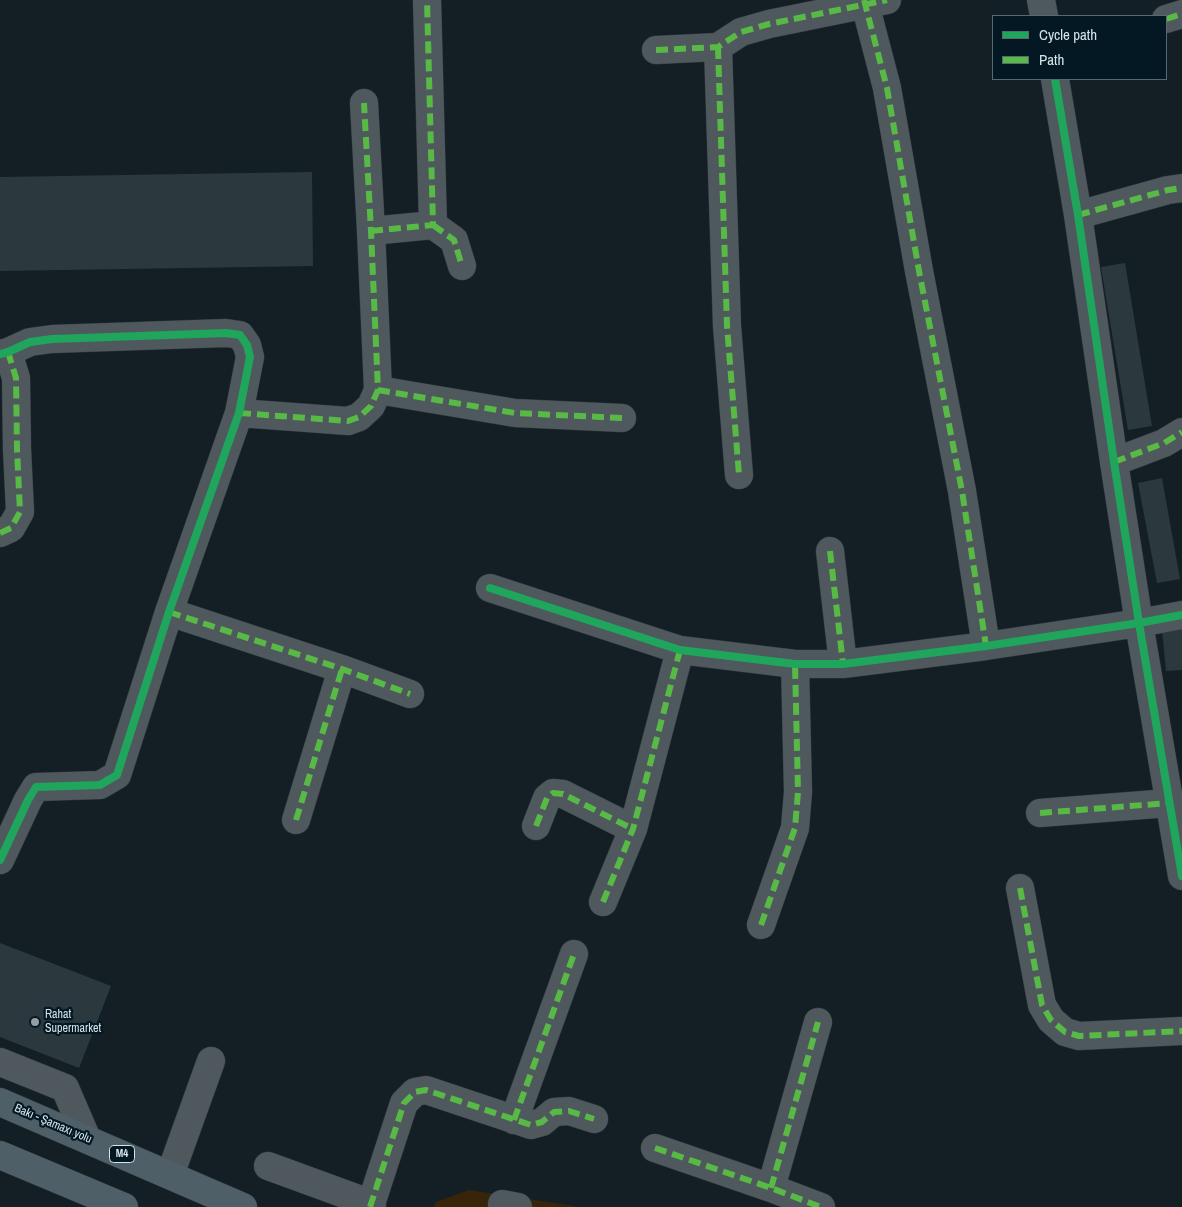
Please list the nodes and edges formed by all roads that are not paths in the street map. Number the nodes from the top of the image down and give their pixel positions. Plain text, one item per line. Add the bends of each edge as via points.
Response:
1 (427, 0) edge
2 (1041, 0) edge
3 (872, 2) edge
4 (1182, 14) edge
5 (1044, 15) edge
6 (1167, 19) edge
7 (718, 47) junction
8 (656, 50) dead end
9 (1055, 80) edge
10 (364, 103) dead end
11 (1182, 188) edge
12 (1078, 215) junction
13 (434, 225) junction
14 (371, 231) junction
15 (462, 266) dead end
16 (4, 353) edge
17 (378, 390) junction
18 (239, 413) junction
19 (622, 418) dead end
20 (1182, 432) edge
21 (1114, 462) junction
22 (739, 475) dead end
23 (0, 534) edge
24 (830, 551) dead end
25 (490, 588) dead end
26 (169, 612) junction
27 (1182, 615) edge
28 (1139, 623) junction
29 (986, 646) junction
30 (680, 650) junction
31 (795, 664) junction
32 (843, 664) junction
33 (342, 669) junction
34 (410, 694) dead end
35 (1169, 803) junction
36 (1040, 813) dead end
37 (296, 820) dead end
38 (536, 826) dead end
39 (633, 829) junction
40 (0, 860) edge
41 (1182, 876) edge
42 (1020, 888) dead end
43 (603, 902) dead end
44 (761, 925) dead end
45 (574, 954) dead end
46 (818, 1022) dead end
47 (1182, 1031) edge
48 (211, 1061) dead end
49 (0, 1062) edge
50 (0, 1102) edge
51 (594, 1119) dead end
52 (514, 1120) junction
53 (87, 1139) junction
54 (655, 1148) dead end
55 (0, 1155) edge
56 (268, 1166) dead end
57 (170, 1175) junction
58 (771, 1188) junction
59 (371, 1205) edge
60 (124, 1207) edge
61 (243, 1207) edge
62 (821, 1207) edge

1 - 13 street
2 - 5 street
3 - 7 street via 768,24 741,32
3 - 29 street via 962,491
4 - 6 street
7 - 8 street
7 - 22 street via 727,326
9 - 12 street
10 - 14 street
11 - 12 street
12 - 21 street
13 - 14 street
13 - 15 street via 454,240
14 - 17 street
16 - 18 street via 30,342 52,339 240,335 250,357
16 - 23 street via 16,378 20,512 11,528
17 - 18 street via 371,406 359,417 348,421
17 - 19 street via 515,412
18 - 26 street
20 - 21 street via 1164,443
21 - 28 street
24 - 32 street
25 - 30 street
26 - 33 street
26 - 40 street via 116,776 100,785 36,787
27 - 28 street
28 - 29 street
28 - 35 street
29 - 32 street
30 - 31 street
30 - 39 street
31 - 32 street
31 - 44 street via 798,792 795,828
33 - 34 street
33 - 37 street
35 - 36 street
35 - 41 street
38 - 39 street via 547,798 563,794
39 - 43 street
42 - 47 street via 1042,1005 1051,1020 1065,1032 1079,1036
45 - 52 street
46 - 58 street
48 - 57 street
49 - 53 street via 65,1088
50 - 53 highway, Bakı - Şamaxı yolu / M4
51 - 52 street via 569,1111 554,1112 542,1122 531,1125
52 - 59 street via 426,1090 415,1092 404,1103
53 - 57 highway, Bakı - Şamaxı yolu / M4
54 - 58 street
55 - 60 highway
56 - 59 street
57 - 61 highway, Bakı - Şamaxı yolu / M4
58 - 62 street

